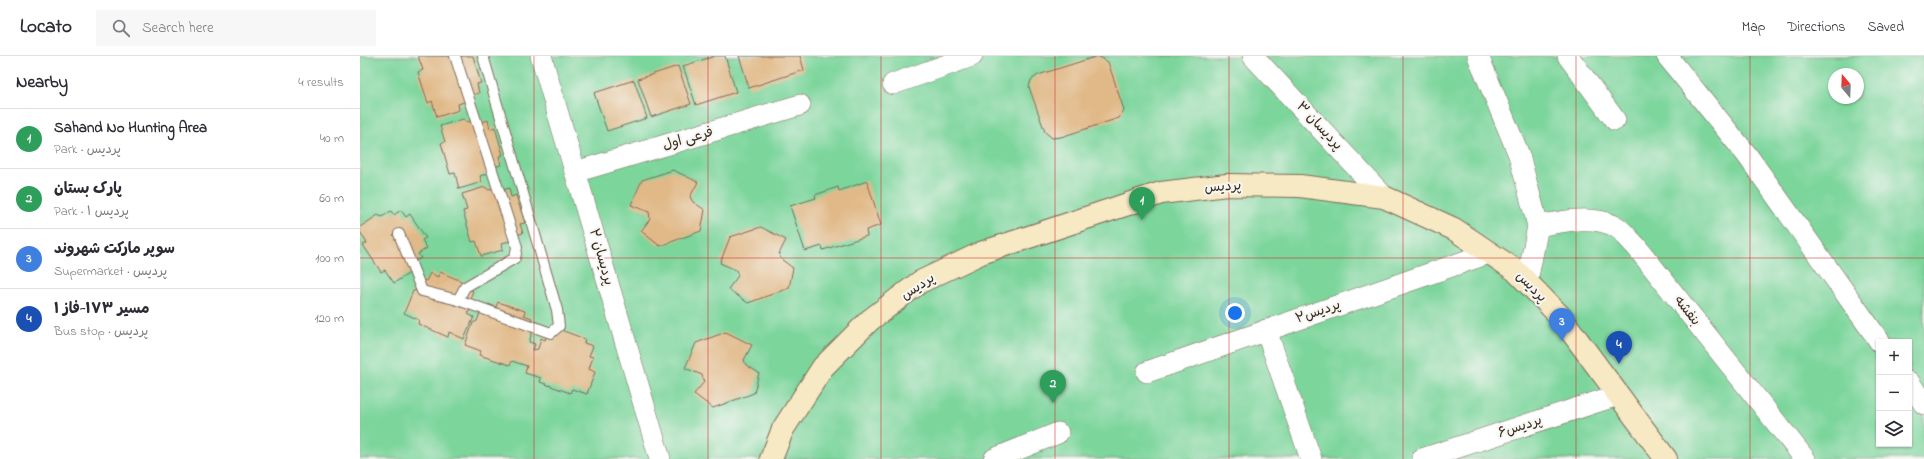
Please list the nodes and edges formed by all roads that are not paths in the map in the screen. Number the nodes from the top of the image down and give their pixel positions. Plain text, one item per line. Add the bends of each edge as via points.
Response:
1 (455, 56) edge
2 (483, 56) edge
3 (541, 56) edge
4 (972, 56) edge
5 (1253, 56) edge
6 (1478, 56) edge
7 (1568, 56) edge
8 (1667, 56) edge
9 (894, 84) dead end
10 (800, 105) dead end
11 (1615, 120) dead end
12 (575, 172) junction
13 (1384, 197) junction
14 (1538, 226) junction
15 (399, 234) dead end
16 (1489, 253) junction
17 (1527, 282) junction
18 (458, 300) junction
19 (1266, 330) junction
20 (1878, 339) edge
21 (1147, 372) dead end
22 (1912, 386) edge
23 (1618, 395) junction
24 (1924, 404) edge
25 (1058, 433) dead end
26 (660, 459) edge
27 (771, 459) edge
28 (994, 459) edge
29 (1311, 459) edge
30 (1422, 459) edge
31 (1666, 459) edge
32 (1805, 459) edge

1 - 18 lane via 517,247 515,258 465,287
2 - 18 lane via 557,310 559,326 551,333
3 - 12 street, پردیسان ۲
4 - 9 street
5 - 13 street, پردیسان ۳
6 - 14 street via 1519,155
7 - 11 street
8 - 20 street via 1747,155
10 - 12 street, فرعی اول
12 - 26 street, پردیسان ۲
13 - 16 street, پردیس via 1454,229
13 - 27 street, پردیس via 1300,186 1271,185 1227,185 1161,193 981,253 920,282 870,320 823,367 783,429
14 - 17 street
14 - 32 street, بنفشه via 1592,220 1616,226 1635,245
15 - 18 lane via 422,290
16 - 17 street, پردیس via 1515,270
16 - 19 street, پردیس۲
17 - 23 street, پردیس via 1559,314
19 - 21 street, پردیس۲
19 - 29 street
22 - 24 street
23 - 30 street, پردیس۶
23 - 31 street, پردیس
25 - 28 street

